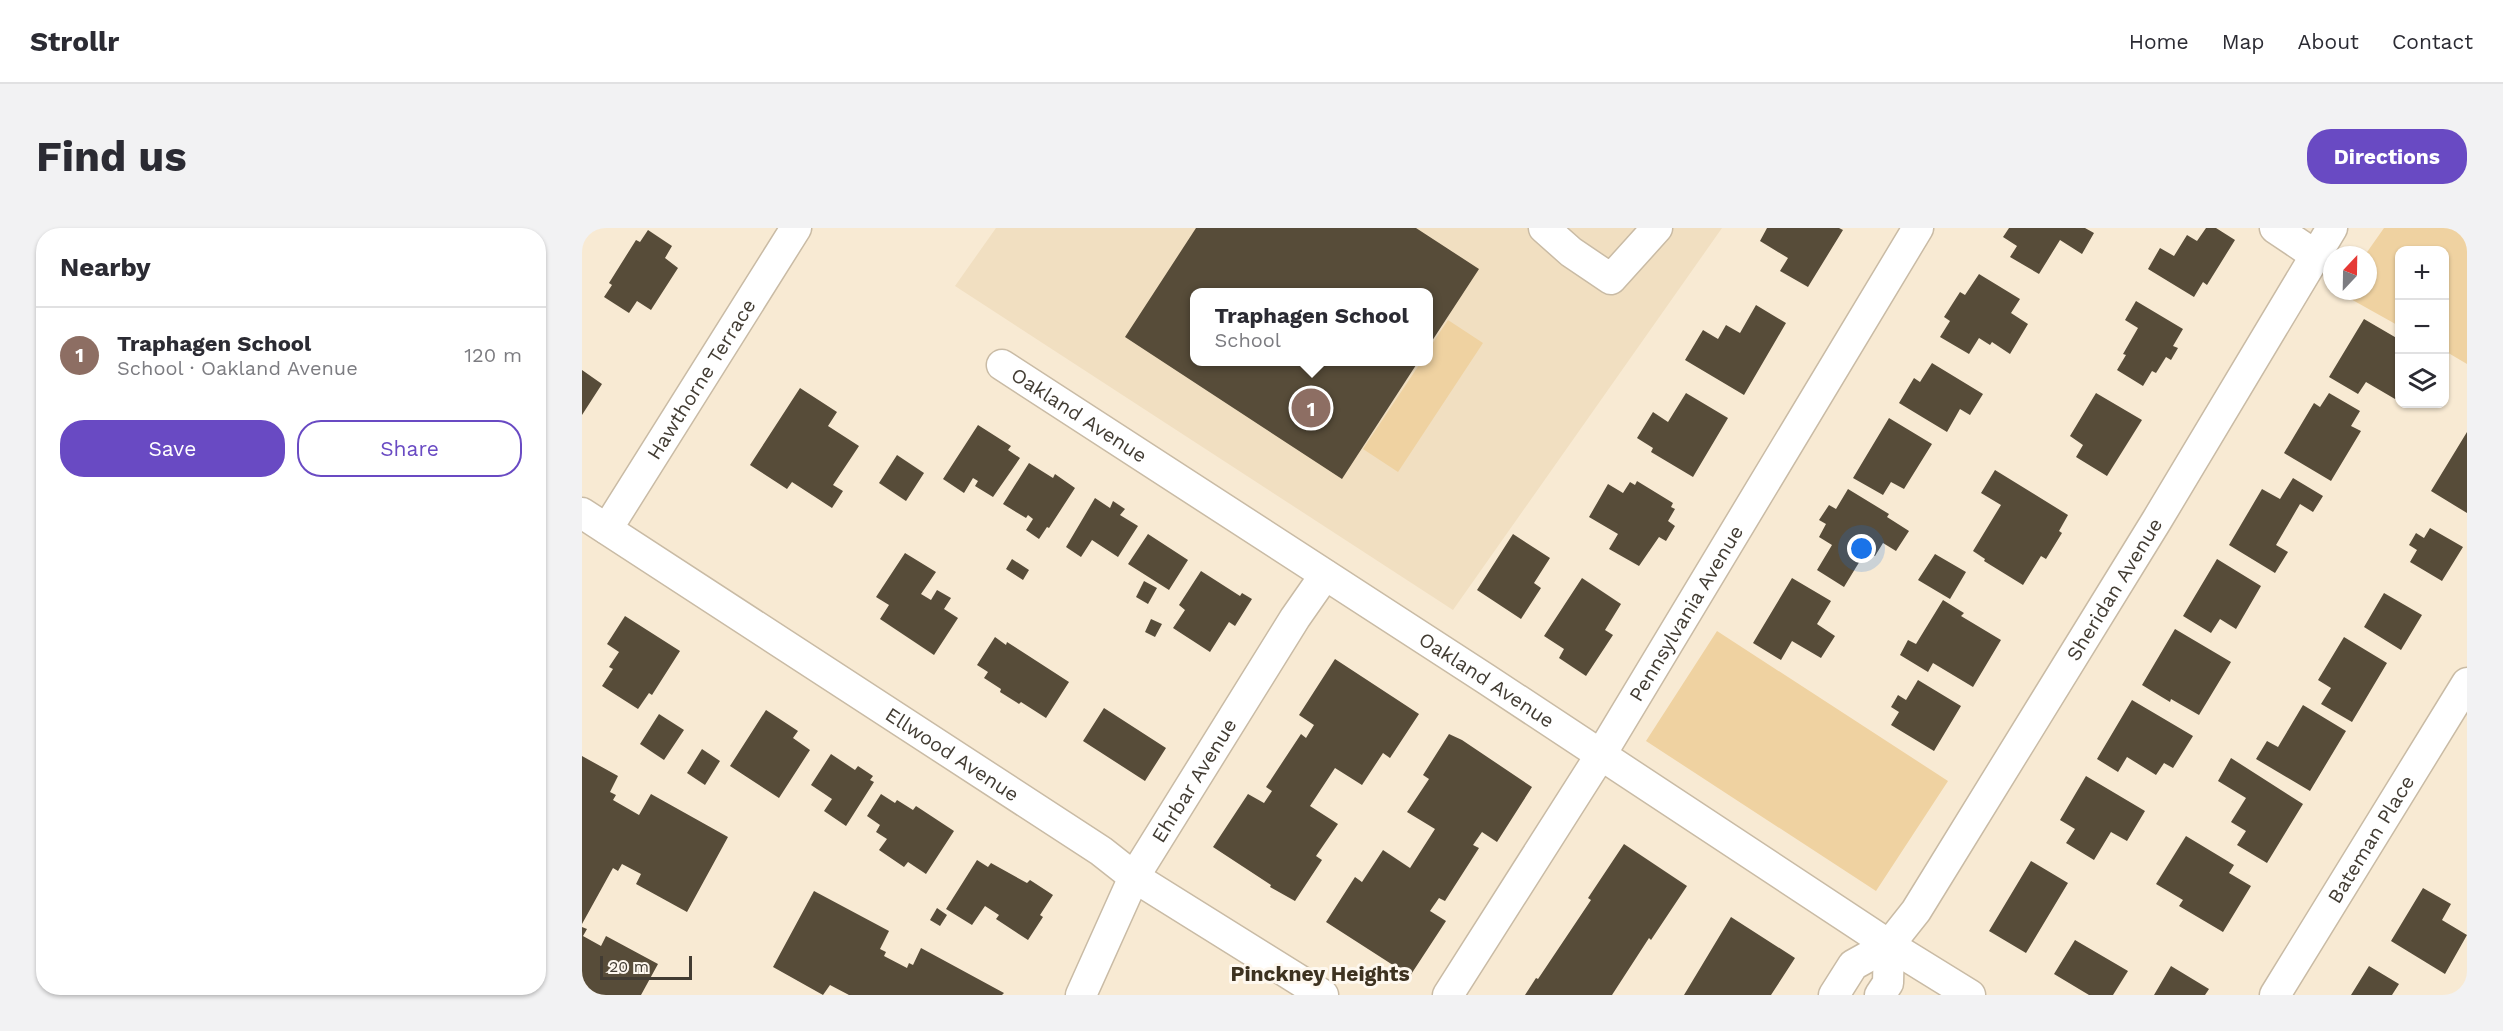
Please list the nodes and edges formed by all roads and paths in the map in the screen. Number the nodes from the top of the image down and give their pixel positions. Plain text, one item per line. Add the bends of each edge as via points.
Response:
1 (1544, 228) edge
2 (1657, 228) edge
3 (1918, 228) edge
4 (2275, 228) edge
5 (2332, 228) edge
6 (791, 230) edge
7 (2315, 255) junction
8 (1002, 365) dead end
9 (582, 513) edge
10 (607, 529) junction
11 (1324, 575) junction
12 (2467, 683) edge
13 (1600, 756) junction
14 (1134, 877) junction
15 (1889, 945) junction
16 (1081, 995) edge
17 (1323, 995) edge
18 (1448, 995) edge
19 (1834, 995) edge
20 (1880, 995) edge
21 (1970, 995) edge
22 (2275, 995) edge

1 - 2 street via 1611,279
3 - 13 street, Pennsylvania Avenue
4 - 7 street
5 - 7 street, Sheridan Avenue
6 - 10 street, Hawthorne Terrace
7 - 15 street, Sheridan Avenue via 1916,911
8 - 11 street, Oakland Avenue
9 - 10 street, Ellwood Avenue
10 - 14 street, Ellwood Avenue via 1101,851
11 - 13 street, Oakland Avenue
11 - 14 street, Ehrbar Avenue
12 - 22 street, Bateman Place
13 - 15 street, Oakland Avenue
13 - 18 street, Pennsylvania Avenue
14 - 16 street, Ehrbar Avenue
14 - 17 street, Ellwood Avenue
15 - 19 street, Sheridan Avenue via 1853,965
15 - 20 street via 1888,983
15 - 21 street, Oakland Avenue

